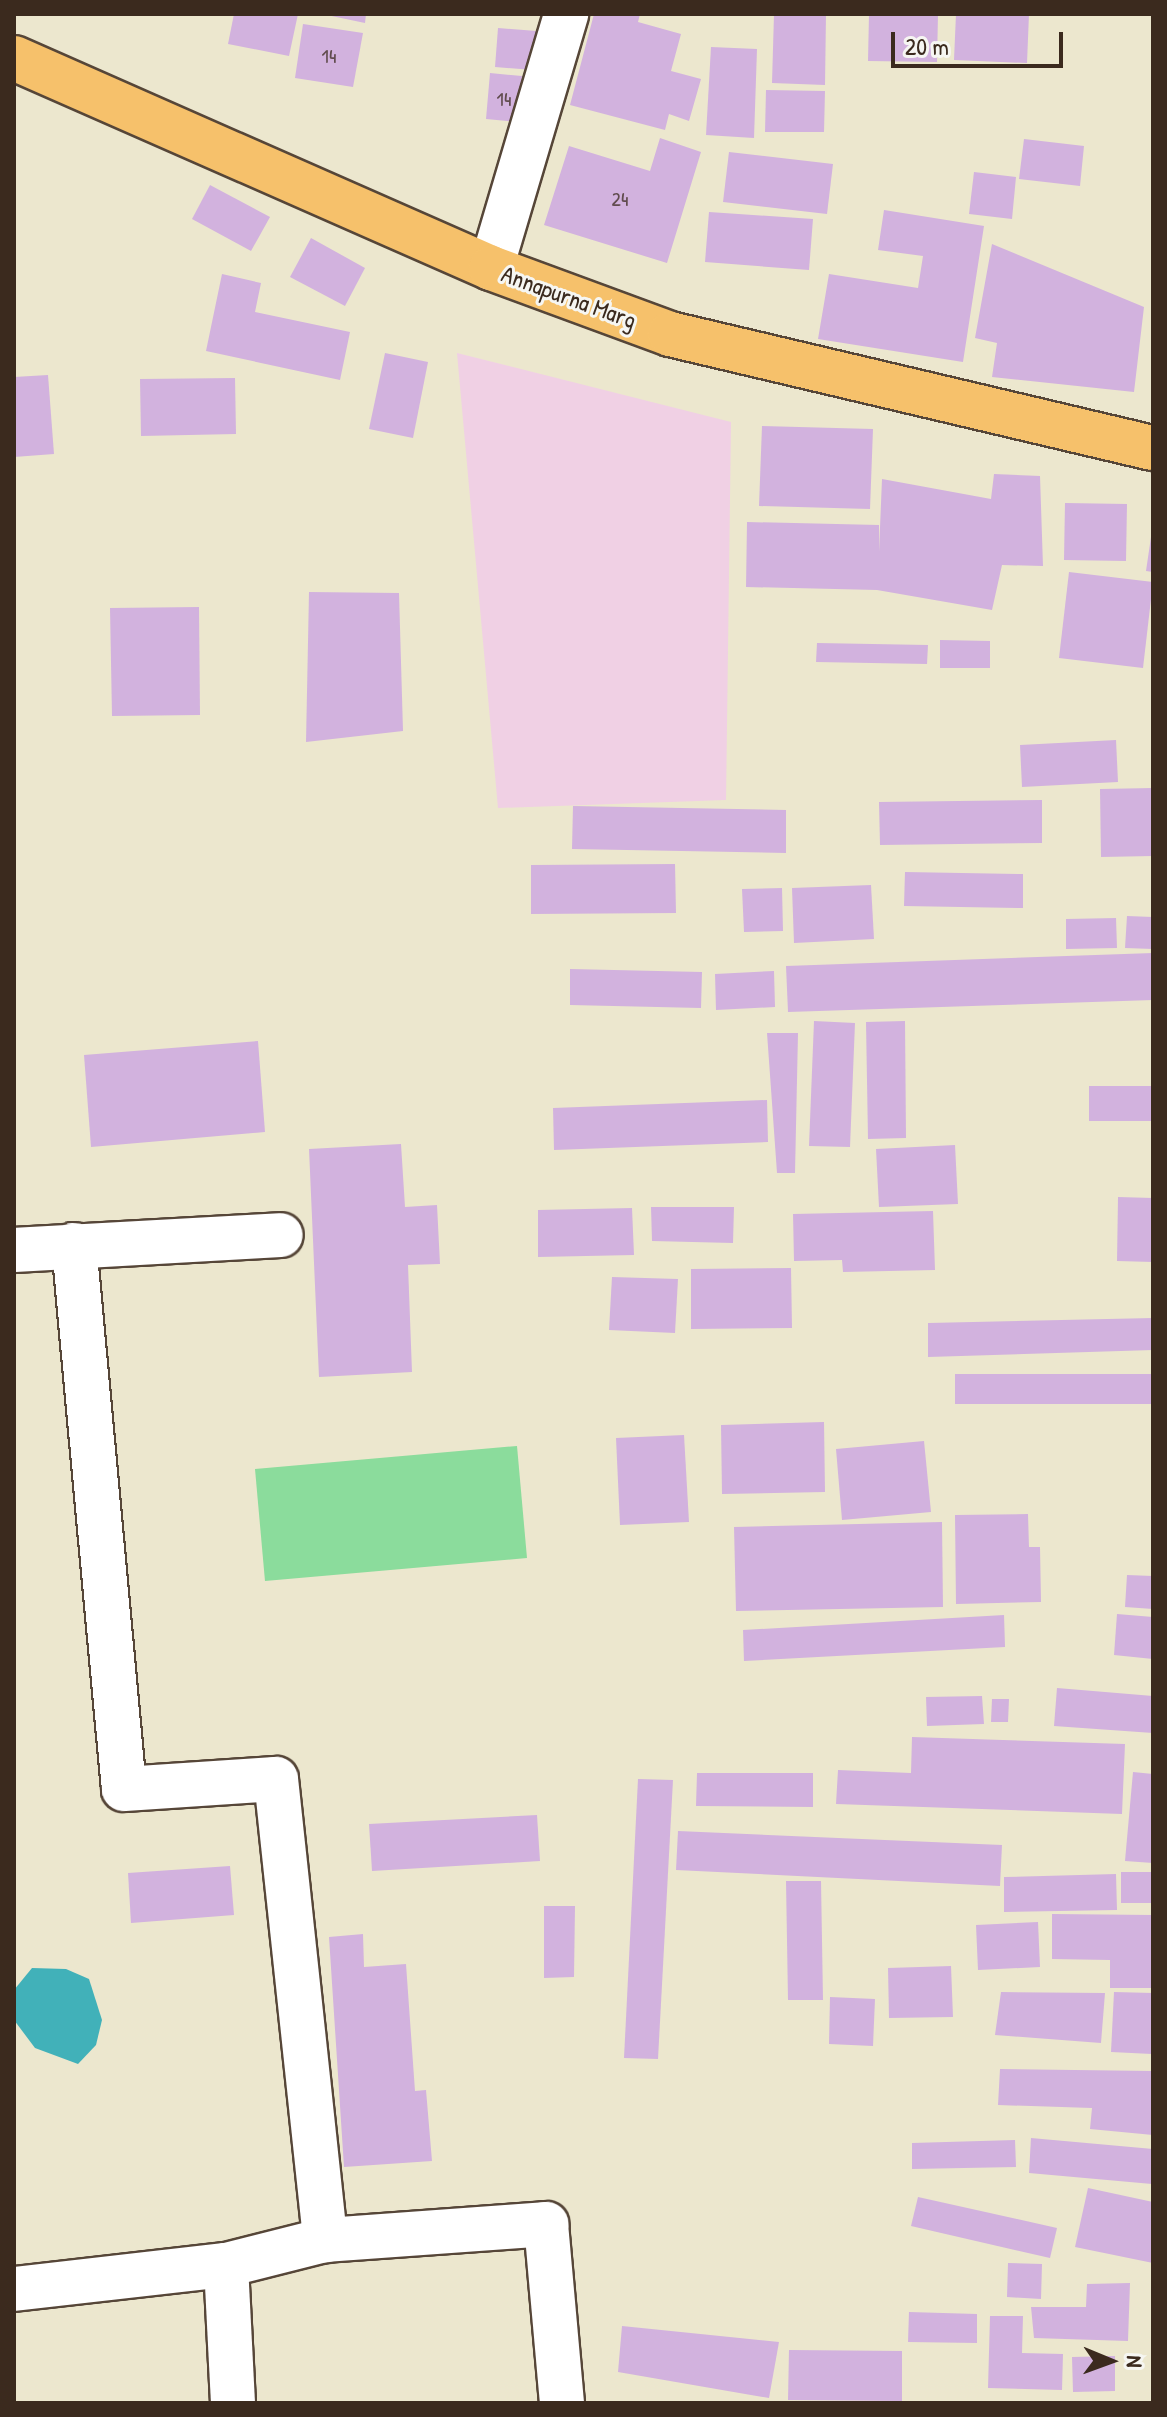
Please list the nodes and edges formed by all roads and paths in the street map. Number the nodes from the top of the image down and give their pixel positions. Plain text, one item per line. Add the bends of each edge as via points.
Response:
1 (566, 14) edge
2 (14, 58) edge
3 (491, 268) junction
4 (1153, 448) edge
5 (281, 1235) dead end
6 (74, 1245) junction
7 (14, 1250) edge
8 (325, 2240) junction
9 (226, 2265) junction
10 (14, 2289) edge
11 (233, 2403) edge
12 (562, 2403) edge

1 - 3 street
2 - 3 main road, Annapurna Marg
3 - 4 main road, Annapurna Marg via 670,334
5 - 6 street
6 - 7 street
6 - 8 street via 124,1789 276,1779
8 - 9 street
8 - 12 street via 546,2224
9 - 10 street
9 - 11 street

